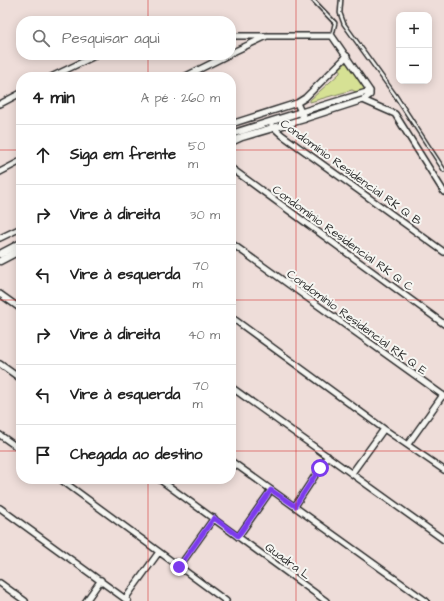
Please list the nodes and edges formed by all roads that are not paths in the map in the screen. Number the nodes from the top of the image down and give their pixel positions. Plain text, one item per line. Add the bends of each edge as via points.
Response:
1 (313, 0) edge
2 (341, 0) edge
3 (270, 35) junction
4 (236, 36) edge
5 (332, 36) junction
6 (236, 52) edge
7 (347, 56) junction
8 (87, 60) edge
9 (218, 60) edge
10 (62, 72) edge
11 (194, 72) edge
12 (370, 91) junction
13 (16, 96) edge
14 (363, 100) junction
15 (297, 103) junction
16 (0, 104) edge
17 (301, 112) junction
18 (304, 119) junction
19 (236, 122) edge
20 (266, 123) junction
21 (275, 128) junction
22 (236, 132) edge
23 (236, 140) edge
24 (16, 164) edge
25 (444, 170) edge
26 (0, 172) edge
27 (236, 172) edge
28 (444, 192) edge
29 (16, 230) edge
30 (0, 238) edge
31 (16, 246) edge
32 (236, 247) edge
33 (444, 252) edge
34 (16, 253) edge
35 (0, 254) edge
36 (0, 261) edge
37 (0, 294) edge
38 (16, 305) edge
39 (236, 321) edge
40 (444, 324) edge
41 (0, 364) edge
42 (16, 375) edge
43 (236, 391) edge
44 (443, 396) edge
45 (384, 429) junction
46 (0, 435) edge
47 (408, 444) junction
48 (16, 446) edge
49 (328, 456) junction
50 (236, 465) edge
51 (444, 470) edge
52 (352, 473) junction
53 (67, 484) edge
54 (166, 484) edge
55 (271, 490) junction
56 (295, 506) junction
57 (0, 508) edge
58 (214, 518) junction
59 (238, 536) junction
60 (444, 540) edge
61 (159, 552) junction
62 (179, 567) junction
63 (101, 580) junction
64 (0, 583) edge
65 (127, 600) edge
66 (25, 601) edge
67 (86, 601) edge
68 (226, 601) edge
69 (326, 601) edge
70 (426, 601) edge

1 - 5 lane via 335,23
2 - 25 lane via 340,13 344,24
3 - 4 street
3 - 5 street
3 - 6 street
5 - 7 street
7 - 12 street
7 - 15 street via 313,91
8 - 10 street
9 - 11 street
12 - 14 street via 370,95
12 - 17 street
13 - 16 street
14 - 18 street
14 - 28 street via 395,114
15 - 17 street
15 - 19 street
17 - 18 street
17 - 20 street
18 - 21 street
20 - 21 street, Condomínio Residencial RK Q B
20 - 22 street
21 - 23 street
21 - 33 street, Condomínio Residencial RK Q B
24 - 26 street
27 - 40 street, Condomínio Residencial RK Q C
29 - 30 street
31 - 35 street
32 - 44 street, Condomínio Residencial RK Q E
34 - 36 street
37 - 38 street
39 - 45 street
41 - 42 street
43 - 49 street
44 - 47 street, Condomínio Residencial RK Q E
45 - 47 street
45 - 52 street
46 - 48 street
47 - 51 street
49 - 52 street
49 - 56 street
50 - 55 street
52 - 60 street
53 - 61 street
54 - 58 street, Quadra L
55 - 56 street
55 - 59 street
56 - 70 street
57 - 63 street
58 - 59 street, Quadra L
58 - 62 street
59 - 69 street, Quadra L
61 - 62 street
61 - 65 street
62 - 68 street
63 - 65 street
63 - 67 street
64 - 66 street

